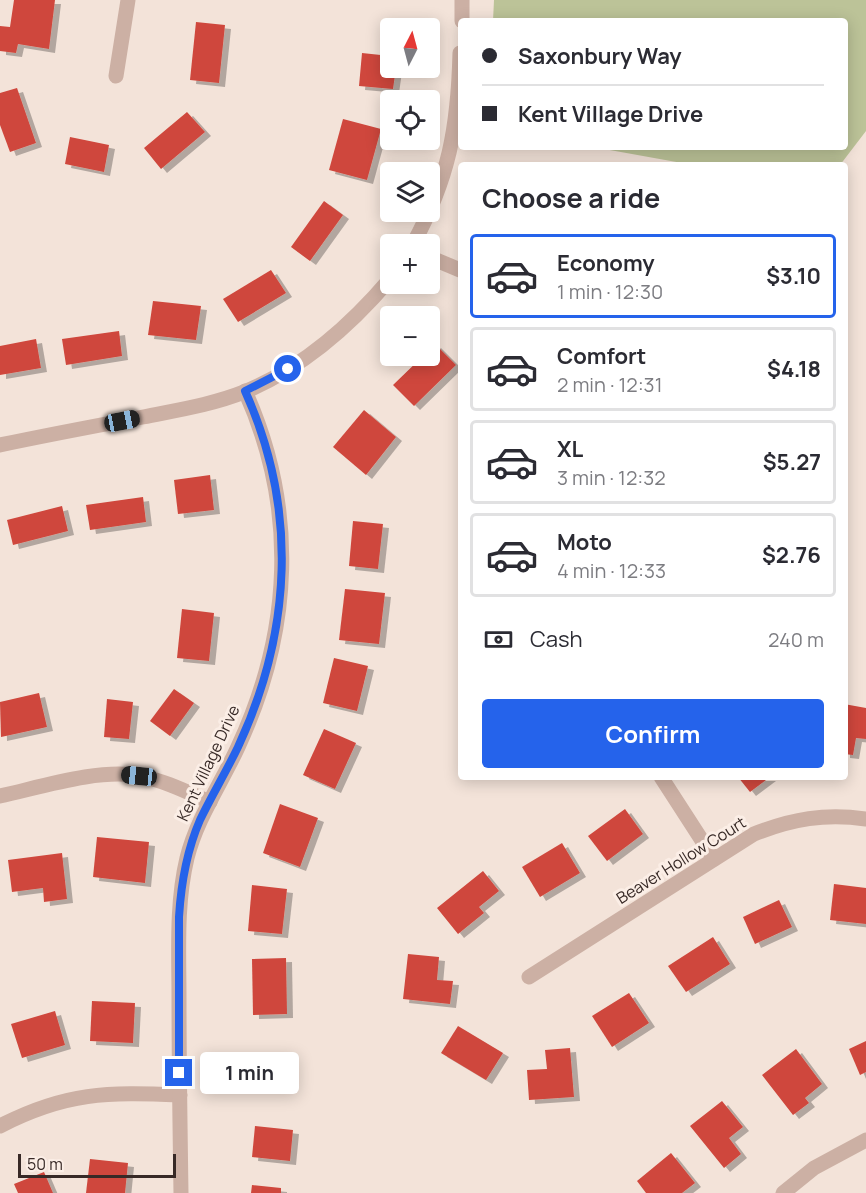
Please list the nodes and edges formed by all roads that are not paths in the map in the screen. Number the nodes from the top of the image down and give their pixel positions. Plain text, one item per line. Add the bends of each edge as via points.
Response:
1 (128, 0) edge
2 (462, 0) edge
3 (462, 18) edge
4 (116, 76) dead end
5 (458, 108) edge
6 (418, 234) edge
7 (440, 262) edge
8 (458, 269) edge
9 (380, 291) edge
10 (245, 391) junction
11 (0, 445) edge
12 (663, 780) edge
13 (0, 796) edge
14 (210, 802) junction
15 (866, 819) edge
16 (714, 859) junction
17 (529, 977) dead end
18 (180, 1095) junction
19 (0, 1126) edge
20 (866, 1140) edge
21 (181, 1193) edge
22 (783, 1193) edge

1 - 4 street
2 - 3 street
5 - 6 street via 452,147 438,192
7 - 8 street
9 - 10 street via 344,329 308,357
10 - 11 street via 209,404
10 - 14 street, Kent Village Drive via 267,449 278,493 282,578 275,632 261,686 238,746
12 - 16 street
13 - 14 street via 96,775 125,774 155,779
14 - 18 street, Kent Village Drive via 193,839 180,897
15 - 16 street, Beaver Hollow Court via 812,817 781,824 754,834
16 - 17 street, Beaver Hollow Court
18 - 19 street via 104,1094 65,1100
18 - 21 street, Kent Village Drive
20 - 22 street via 814,1168

